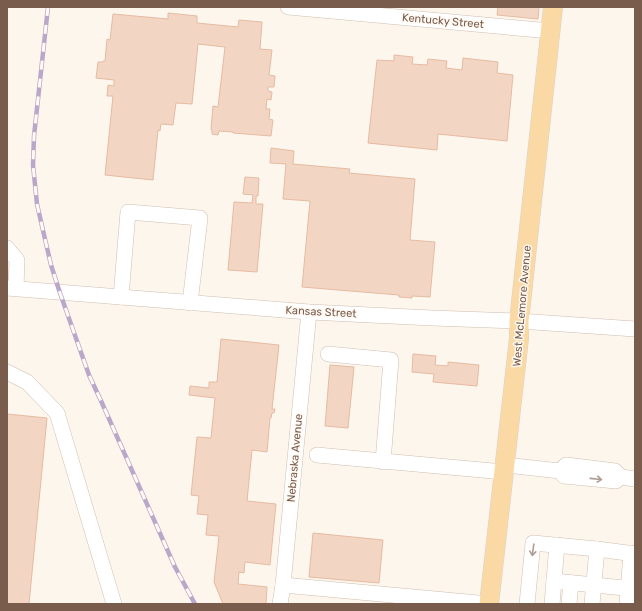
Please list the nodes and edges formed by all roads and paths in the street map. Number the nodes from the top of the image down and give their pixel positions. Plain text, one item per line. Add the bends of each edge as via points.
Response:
1 (288, 7) edge
2 (553, 7) edge
3 (550, 31) junction
4 (7, 248) edge
5 (11, 288) edge
6 (121, 298) junction
7 (190, 303) junction
8 (309, 312) junction
9 (519, 321) junction
10 (635, 329) edge
11 (328, 354) dead end
12 (7, 372) edge
13 (317, 455) dead end
14 (383, 462) junction
15 (504, 468) junction
16 (628, 478) edge
17 (557, 545) junction
18 (597, 549) junction
19 (633, 554) edge
20 (554, 581) junction
21 (571, 583) junction
22 (284, 584) junction
23 (594, 585) junction
24 (632, 589) edge
25 (396, 600) edge
26 (114, 604) edge
27 (280, 604) edge
28 (489, 604) edge
29 (527, 604) edge
30 (552, 604) edge
31 (569, 604) edge
32 (592, 604) edge
33 (627, 604) edge

1 - 3 street, Kentucky Street
2 - 3 main road, West McLemore Avenue
3 - 9 main road, West McLemore Avenue
4 - 5 street via 17,260
5 - 6 street, Kansas Street
6 - 7 street, Kansas Street
6 - 7 street via 128,212 200,218
7 - 8 street, Kansas Street
8 - 9 street, Kansas Street
8 - 22 street, Nebraska Avenue
9 - 10 street, Kansas Street
9 - 15 main road, West McLemore Avenue via 520,338
11 - 14 street via 391,360
12 - 26 street via 27,382 57,413
13 - 14 street
14 - 15 street
15 - 16 street via 560,471 564,476 612,481
15 - 28 main road, West McLemore Avenue
17 - 18 street
17 - 20 street
17 -> 29 street via 533,543
18 - 19 street
18 - 23 street
19 - 24 street
20 - 21 street
20 - 30 street
21 - 23 street
21 - 31 street
22 - 25 street
22 - 27 street, Nebraska Avenue
23 - 24 street
23 - 32 street
24 - 33 street
25 - 28 street

